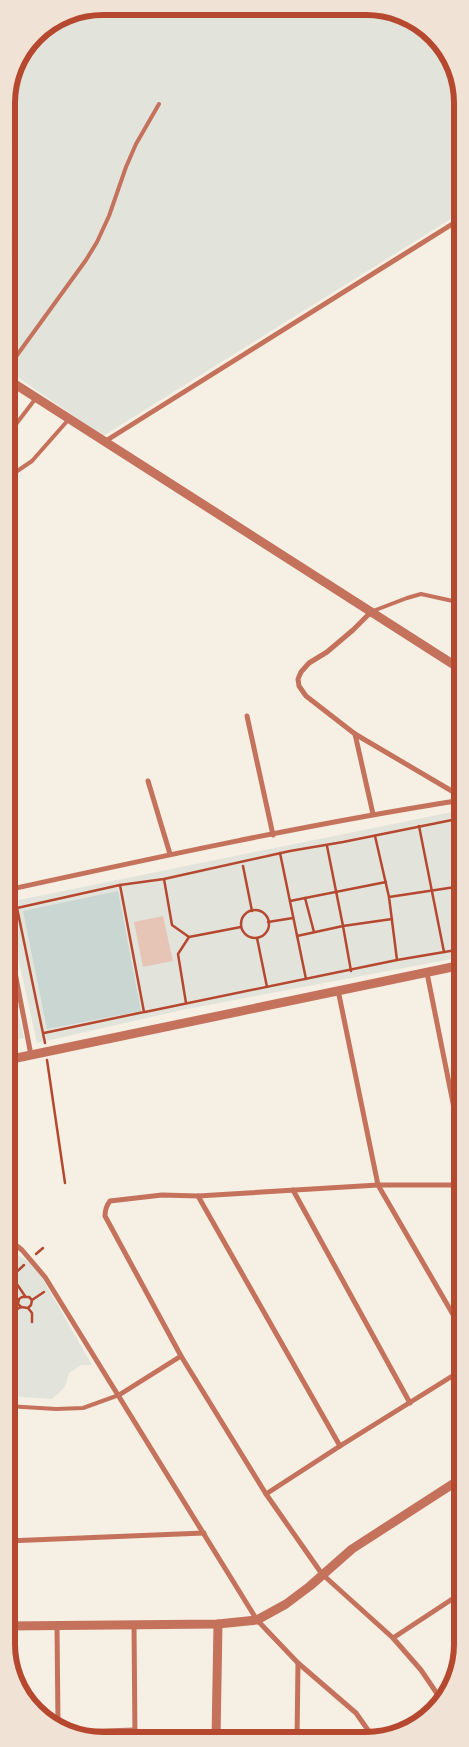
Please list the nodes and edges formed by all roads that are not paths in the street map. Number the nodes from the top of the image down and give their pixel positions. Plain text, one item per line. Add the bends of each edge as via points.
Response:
1 (159, 104) dead end
2 (454, 223) edge
3 (15, 357) edge
4 (15, 384) edge
5 (36, 398) junction
6 (69, 419) junction
7 (15, 426) edge
8 (104, 442) junction
9 (15, 473) edge
10 (454, 601) edge
11 (371, 612) junction
12 (454, 665) edge
13 (247, 716) dead end
14 (355, 734) junction
15 (148, 781) dead end
16 (454, 794) edge
17 (454, 800) edge
18 (373, 814) junction
19 (274, 834) junction
20 (170, 854) junction
21 (15, 888) edge
22 (454, 968) edge
23 (15, 972) edge
24 (427, 973) junction
25 (338, 990) junction
26 (31, 1056) junction
27 (15, 1059) edge
28 (454, 1108) edge
29 (378, 1185) junction
30 (454, 1185) edge
31 (293, 1190) junction
32 (198, 1196) junction
33 (15, 1244) edge
34 (454, 1316) edge
35 (181, 1356) junction
36 (454, 1375) edge
37 (119, 1395) junction
38 (410, 1403) junction
39 (15, 1406) edge
40 (340, 1446) junction
41 (454, 1483) edge
42 (266, 1494) junction
43 (204, 1533) junction
44 (15, 1541) edge
45 (322, 1574) junction
46 (454, 1597) edge
47 (257, 1620) junction
48 (218, 1624) junction
49 (134, 1625) junction
50 (15, 1626) edge
51 (57, 1626) junction
52 (393, 1638) junction
53 (298, 1663) junction
54 (438, 1695) edge
55 (58, 1719) edge
56 (135, 1730) joint
57 (93, 1731) edge
58 (216, 1732) edge
59 (297, 1732) edge
60 (369, 1732) edge

1 - 3 lane via 136,144 97,242
2 - 8 street
4 - 5 street
5 - 6 street
5 - 7 lane
6 - 8 street
6 - 9 lane via 32,461
8 - 11 street
10 - 11 lane via 422,594
11 - 12 street
11 - 14 street via 327,652 309,663 298,679 306,696
13 - 19 street
14 - 16 street
14 - 18 street
15 - 20 street
17 - 18 street
18 - 19 street
19 - 20 street
20 - 21 street
22 - 24 street
23 - 26 street
24 - 25 street
24 - 28 street
25 - 26 street
25 - 29 street
26 - 27 street
29 - 30 street
29 - 31 street
29 - 34 street
31 - 32 street
31 - 38 street
32 - 35 street via 110,1201 105,1211
32 - 40 street
33 - 37 street via 45,1277
35 - 37 street
35 - 42 street
36 - 38 street
37 - 39 lane via 83,1408
37 - 43 street
38 - 40 street
40 - 42 street
41 - 45 street via 352,1549
42 - 45 street
43 - 44 street
43 - 47 street
45 - 47 street via 286,1604
45 - 52 street
46 - 52 street
47 - 48 street
47 - 53 street
48 - 49 street
48 - 58 street
49 - 51 street
49 - 56 street
50 - 51 street
51 - 55 street
52 - 54 street
53 - 59 street
53 - 60 street via 356,1713
56 - 57 street

